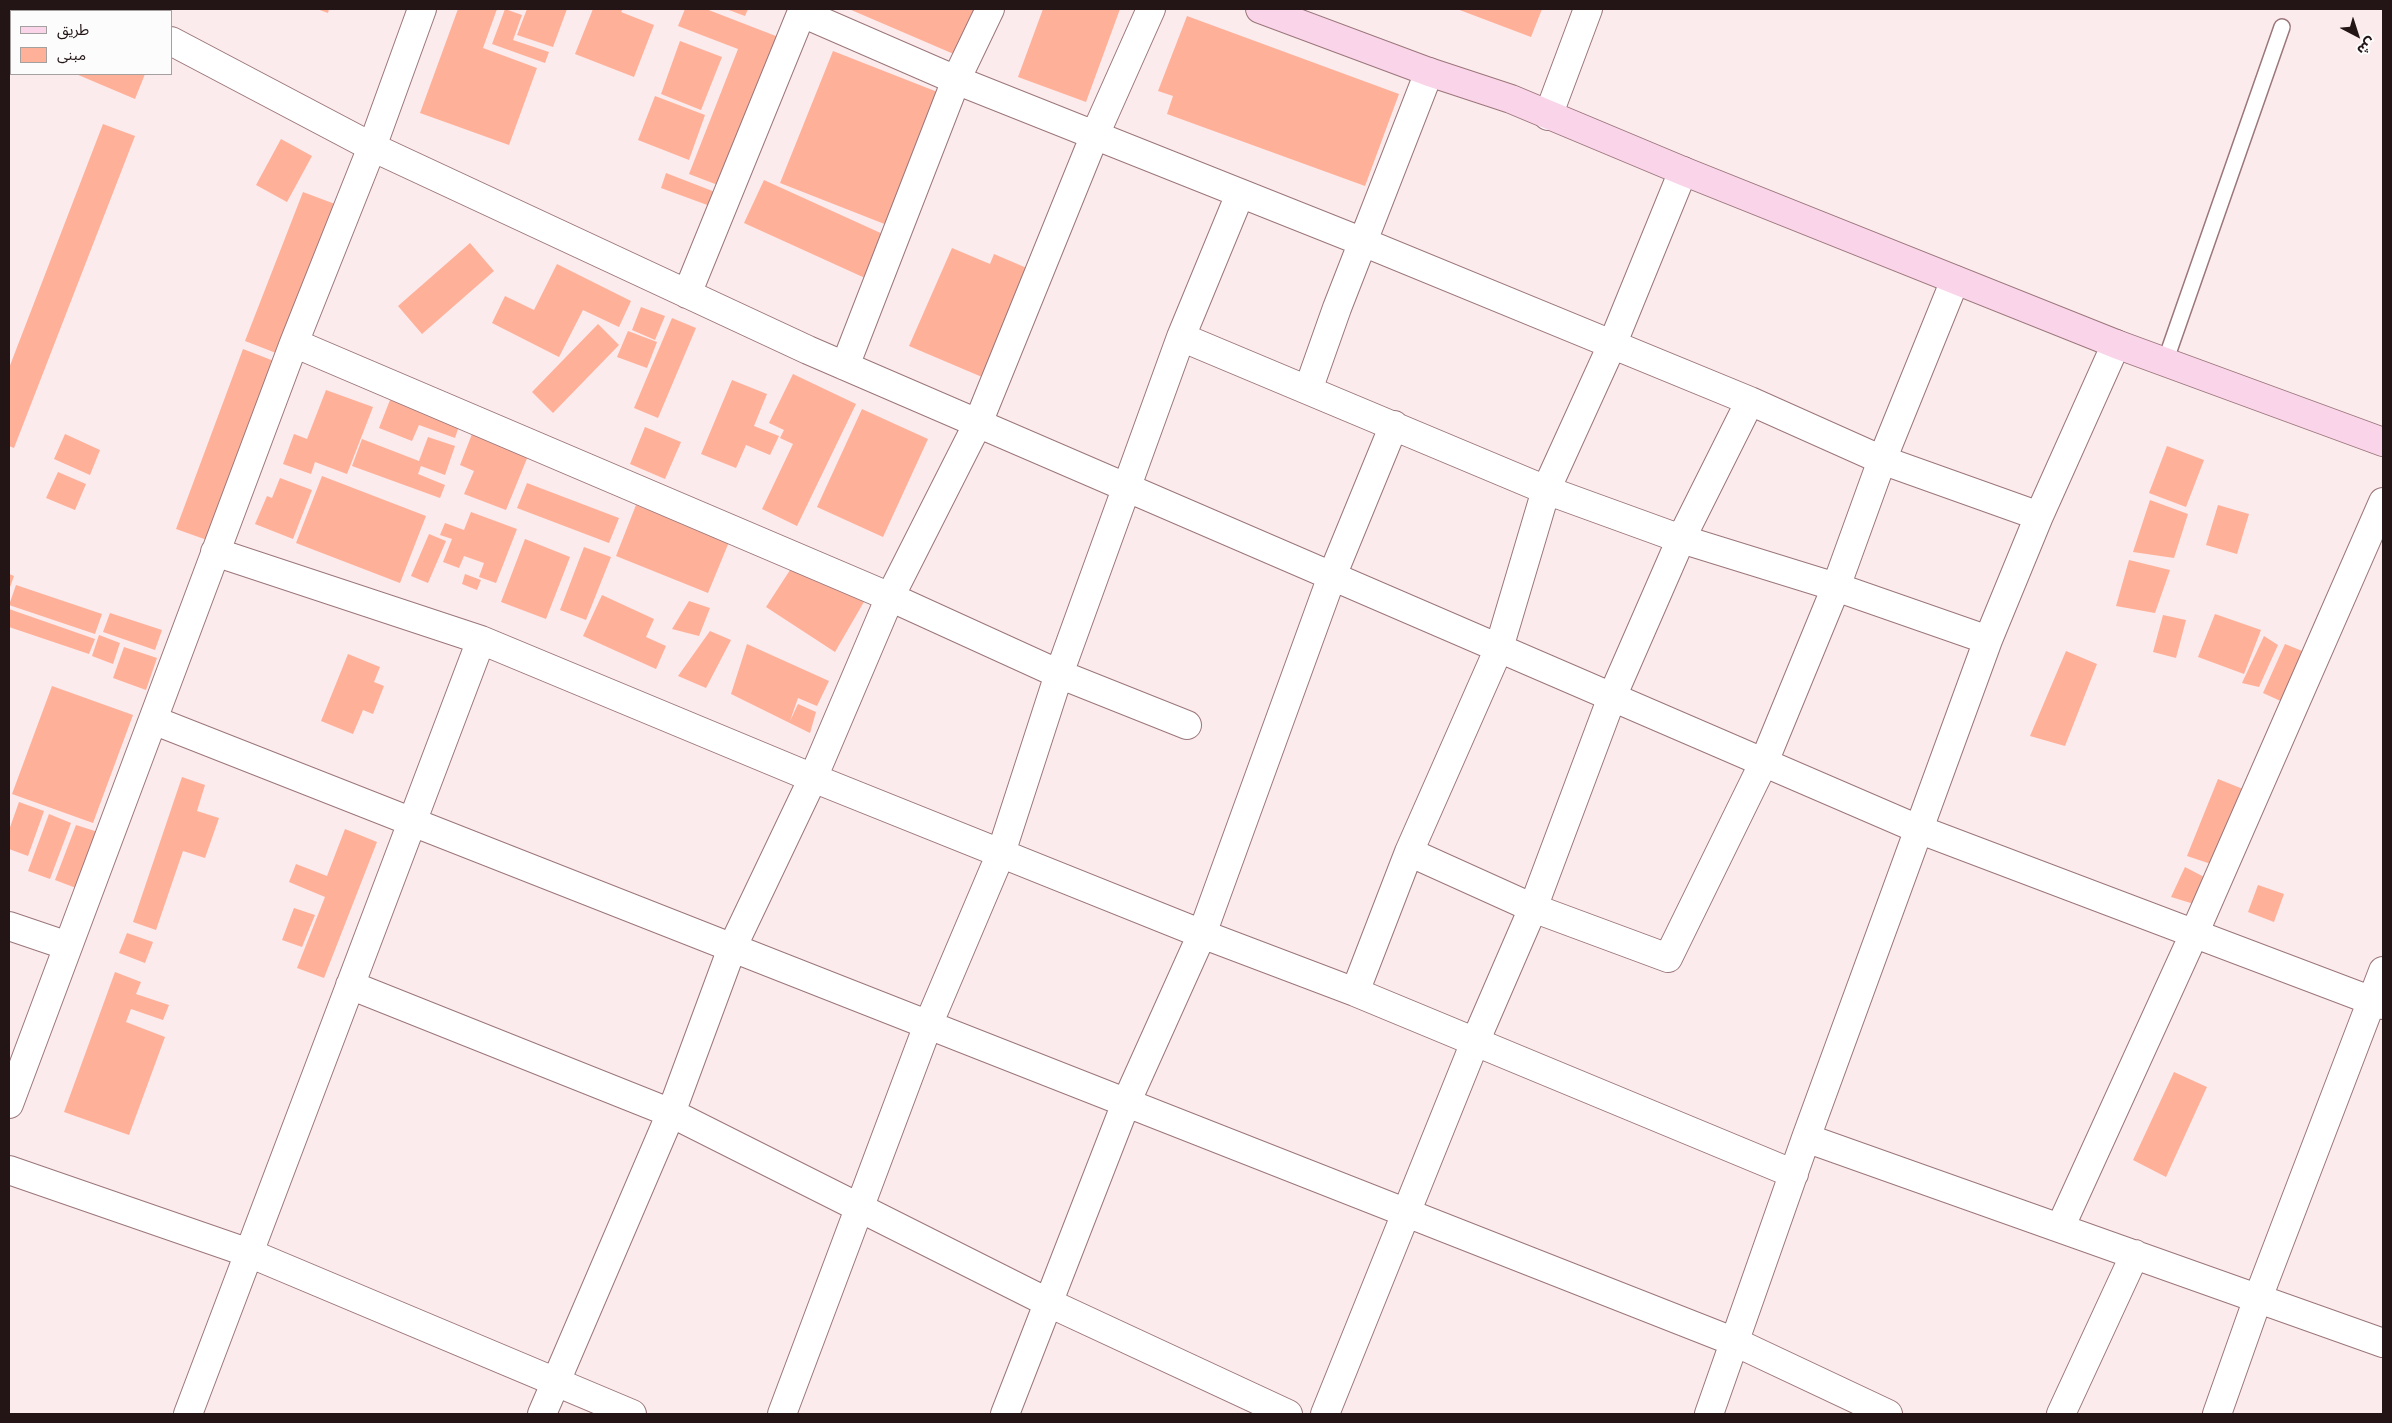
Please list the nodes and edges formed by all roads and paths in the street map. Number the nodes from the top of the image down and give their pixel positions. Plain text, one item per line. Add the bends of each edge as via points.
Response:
1 (422, 9) edge
2 (990, 9) edge
3 (1151, 9) edge
4 (1260, 9) edge
5 (1588, 9) edge
6 (802, 11) edge
7 (2282, 27) dead end
8 (172, 42) edge
9 (1429, 72) junction
10 (956, 80) junction
11 (1548, 116) junction
12 (1094, 136) junction
13 (372, 147) junction
14 (1683, 171) junction
15 (1240, 194) junction
16 (1363, 242) junction
17 (1955, 280) junction
18 (687, 294) junction
19 (1181, 337) junction
20 (294, 343) junction
21 (2116, 344) junction
22 (1612, 345) junction
23 (2165, 362) junction
24 (845, 366) junction
25 (1308, 390) junction
26 (1750, 401) junction
27 (978, 423) junction
28 (1394, 425) junction
29 (2383, 442) edge
30 (1882, 460) junction
31 (1126, 487) junction
32 (1546, 490) junction
33 (2383, 502) edge
34 (2039, 516) junction
35 (1681, 539) junction
36 (215, 552) junction
37 (1332, 576) junction
38 (1836, 587) junction
39 (890, 597) junction
40 (481, 640) junction
41 (1988, 640) junction
42 (1499, 648) junction
43 (1059, 674) junction
44 (1612, 697) junction
45 (152, 720) junction
46 (1186, 725) dead end
47 (1764, 762) junction
48 (813, 778) junction
49 (412, 822) junction
50 (1918, 829) junction
51 (1409, 852) junction
52 (1001, 853) junction
53 (1533, 908) junction
54 (9, 926) edge
55 (1202, 934) junction
56 (2194, 934) junction
57 (68, 946) junction
58 (732, 948) junction
59 (2383, 971) edge
60 (350, 985) junction
61 (1356, 992) junction
62 (2378, 1003) edge
63 (928, 1025) junction
64 (1475, 1042) junction
65 (1126, 1103) junction
66 (9, 1104) edge
67 (671, 1113) junction
68 (1806, 1138) junction
69 (9, 1170) edge
70 (1794, 1174) junction
71 (859, 1209) junction
72 (1408, 1213) junction
73 (2060, 1228) junction
74 (249, 1253) junction
75 (2135, 1254) junction
76 (2258, 1298) junction
77 (1049, 1303) junction
78 (1735, 1342) junction
79 (2383, 1343) edge
80 (556, 1381) junction
81 (188, 1414) edge
82 (542, 1414) edge
83 (632, 1414) edge
84 (782, 1414) edge
85 (1005, 1414) edge
86 (1288, 1414) edge
87 (1325, 1414) edge
88 (1709, 1414) edge
89 (1888, 1414) edge
90 (2061, 1414) edge
91 (2217, 1414) edge

1 - 13 street
2 - 10 street
3 - 12 street
4 - 9 main road
5 - 11 street
6 - 10 street
6 - 18 street
7 - 23 lane
8 - 13 street
9 - 11 main road via 1511,99
9 - 16 street
10 - 12 street
10 - 24 street
11 - 14 main road
12 - 15 street
12 - 27 street
13 - 18 street
13 - 20 street
14 - 17 main road
14 - 22 street
15 - 16 street
15 - 19 street
16 - 22 street
16 - 25 street
17 - 21 main road
17 - 30 street
18 - 24 street
19 - 25 street
19 - 31 street
20 - 36 street
20 - 39 street
21 - 23 main road
21 - 34 street
22 - 26 street
22 - 32 street
23 - 29 main road
24 - 27 street
25 - 28 street
26 - 30 street
26 - 35 street
27 - 31 street
27 - 39 street
28 - 32 street
28 - 37 street
30 - 34 street
30 - 38 street
31 - 37 street
31 - 43 street
32 - 35 street
32 - 42 street
33 - 56 street
34 - 41 street
35 - 38 street
35 - 44 street
36 - 40 street
36 - 45 street
37 - 42 street
37 - 55 street
38 - 41 street
38 - 47 street
39 - 43 street
39 - 48 street
40 - 48 street
40 - 49 street
41 - 50 street
42 - 44 street
42 - 51 street
43 - 46 street
43 - 52 street
44 - 47 street
44 - 53 street
45 - 49 street
45 - 57 street
47 - 50 street
47 - 53 street via 1668,958
48 - 52 street
48 - 58 street
49 - 58 street
49 - 60 street
50 - 56 street
50 - 68 street
51 - 53 street
51 - 61 street
52 - 55 street
52 - 63 street
53 - 64 street
54 - 57 street
55 - 61 street
55 - 65 street
56 - 62 street
56 - 73 street
57 - 66 street
58 - 63 street
58 - 67 street
59 - 62 street
60 - 67 street
60 - 74 street
61 - 64 street
62 - 76 street
63 - 65 street
63 - 71 street
64 - 70 street
64 - 72 street
65 - 72 street
65 - 77 street
67 - 71 street
67 - 80 street
68 - 70 street
68 - 73 street
69 - 74 street
70 - 78 street
71 - 77 street
71 - 84 street
72 - 78 street
72 - 87 street
73 - 75 street
74 - 80 street
74 - 81 street
75 - 76 street
75 - 90 street
76 - 79 street
76 - 91 street
77 - 85 street
77 - 86 street
78 - 88 street
78 - 89 street
80 - 82 street
80 - 83 street

